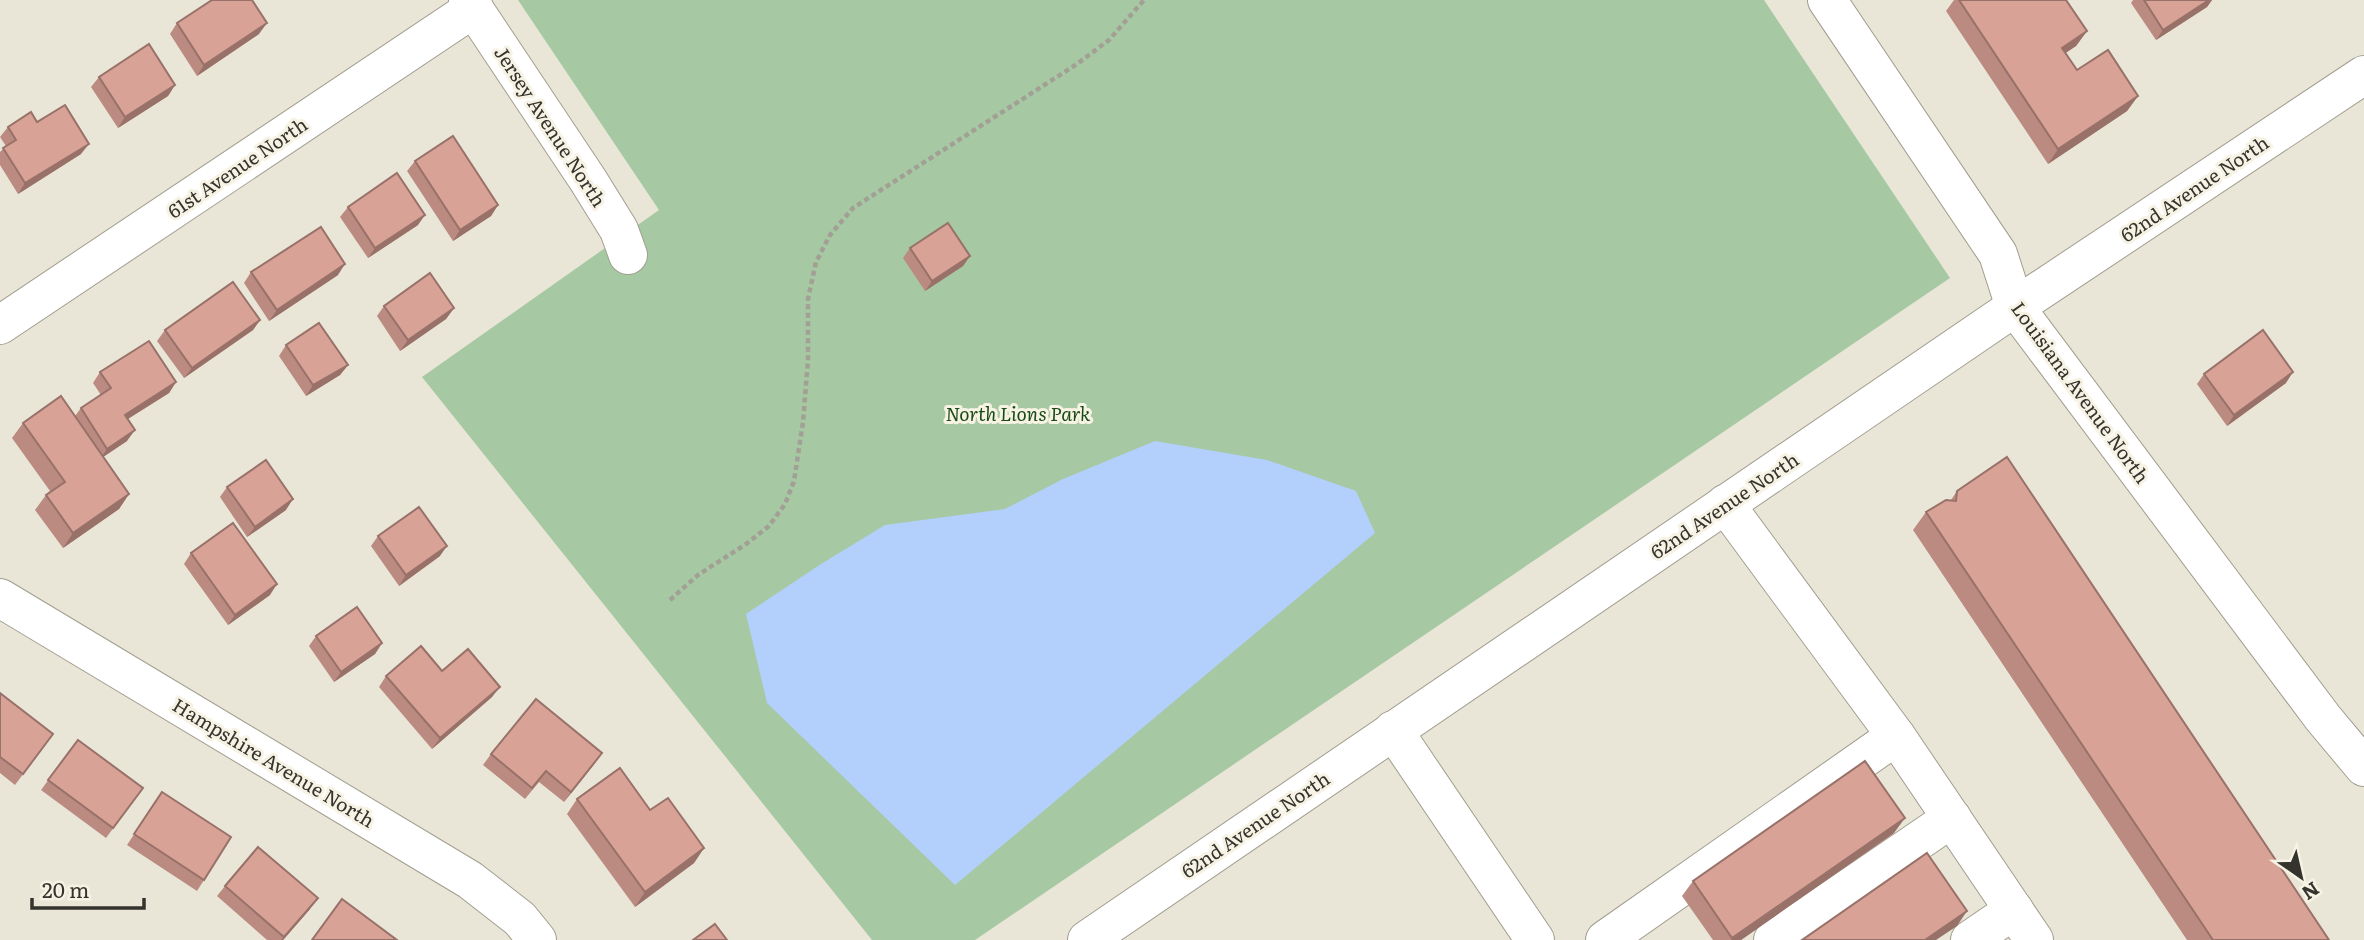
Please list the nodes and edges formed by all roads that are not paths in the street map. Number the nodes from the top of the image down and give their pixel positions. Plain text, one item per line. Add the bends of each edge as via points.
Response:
1 (1827, 0) edge
2 (471, 4) edge
3 (2364, 75) edge
4 (628, 255) dead end
5 (2015, 307) junction
6 (0, 325) edge
7 (1725, 504) junction
8 (0, 598) edge
9 (1393, 730) junction
10 (1896, 736) junction
11 (2364, 767) edge
12 (1952, 818) junction
13 (2024, 925) edge
14 (537, 940) edge
15 (1087, 940) edge
16 (1535, 940) edge
17 (1605, 940) edge
18 (1773, 940) edge
19 (1970, 940) edge

1 - 5 street, Louisiana Avenue North via 1998,254
2 - 4 street, Jersey Avenue North via 588,180 619,230
2 - 6 street, 61st Avenue North
3 - 5 street, 62nd Avenue North
5 - 7 street, 62nd Avenue North
5 - 11 street, Louisiana Avenue North
7 - 9 street, 62nd Avenue North
7 - 10 street
8 - 14 street, Hampshire Avenue North via 470,880 520,919
9 - 15 street, 62nd Avenue North
9 - 16 street
10 - 12 street
10 - 17 street
12 - 13 street
12 - 18 street
13 - 19 street

